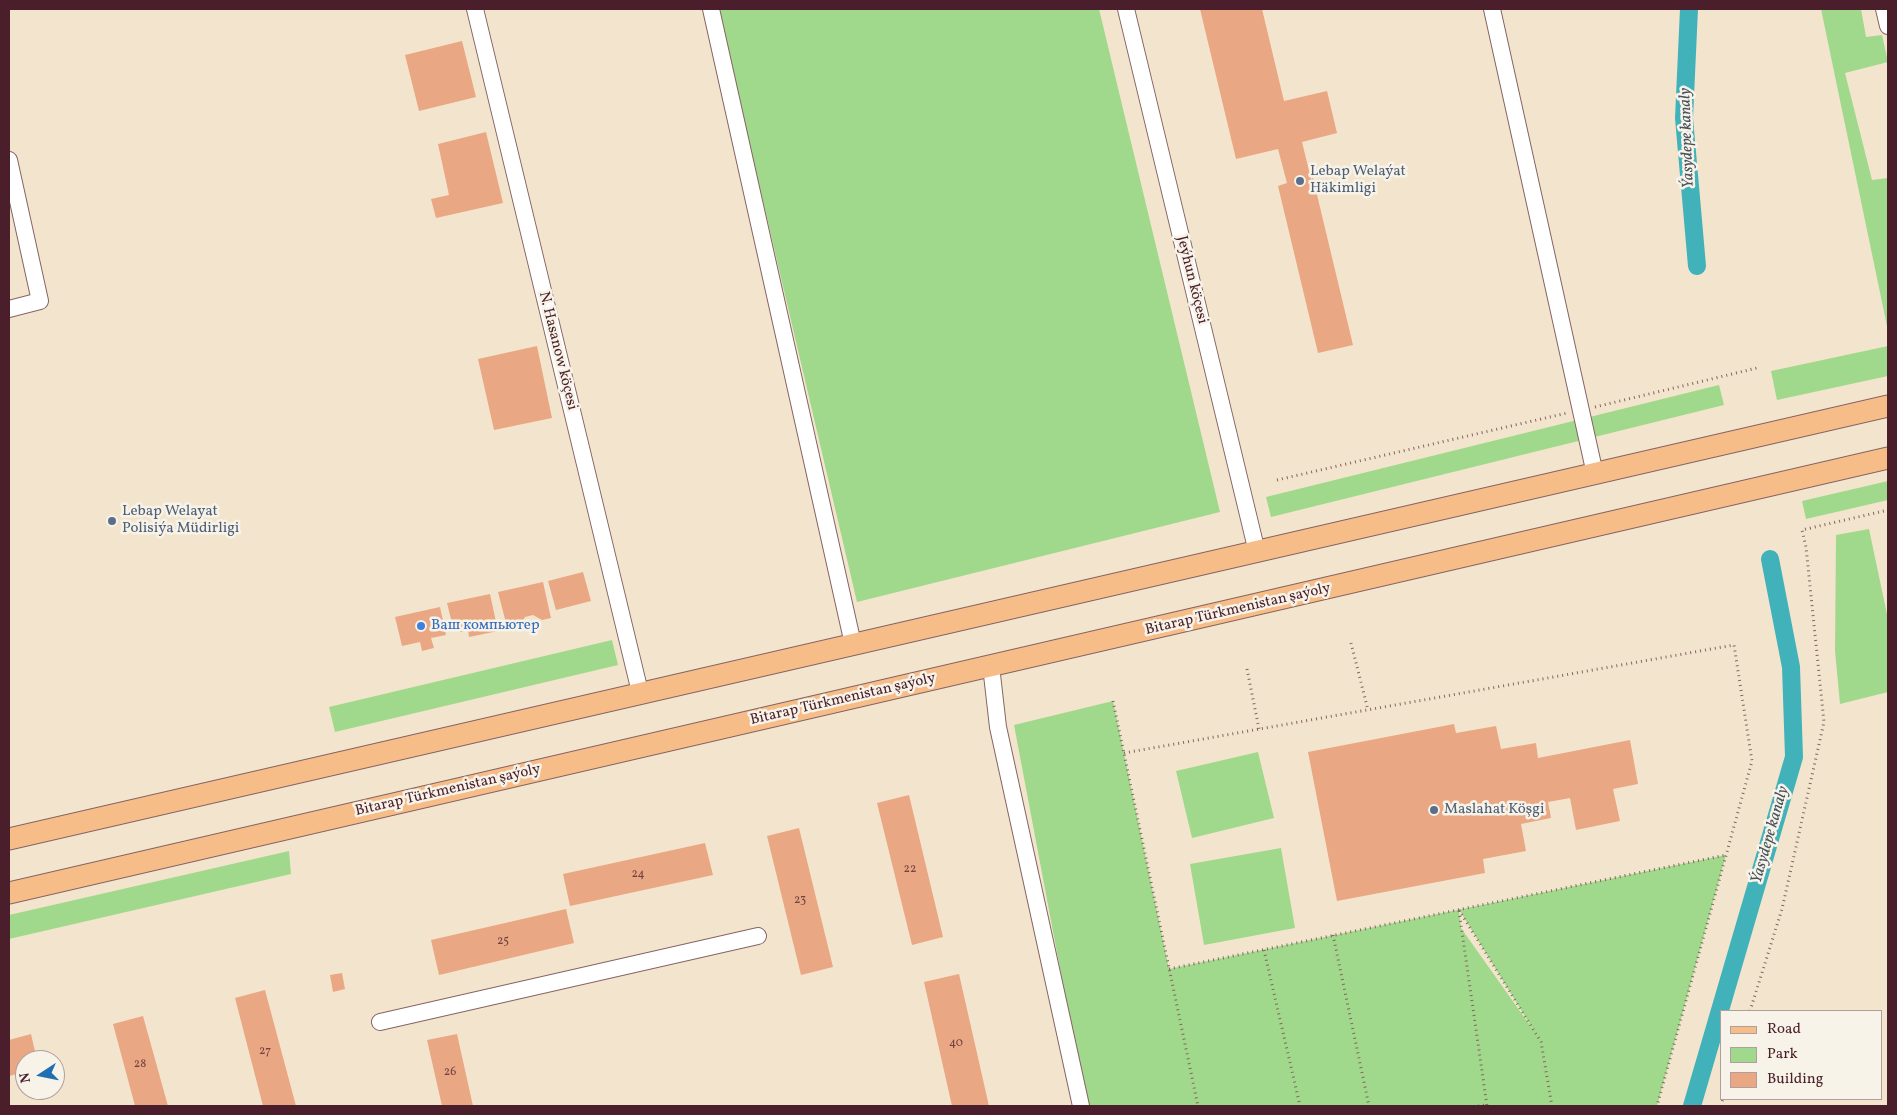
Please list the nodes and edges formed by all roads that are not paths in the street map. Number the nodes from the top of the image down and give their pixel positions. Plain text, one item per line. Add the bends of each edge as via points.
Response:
1 (475, 9) edge
2 (711, 9) edge
3 (1126, 9) edge
4 (1492, 9) edge
5 (1884, 9) edge
6 (1888, 26) edge
7 (9, 160) edge
8 (9, 308) edge
9 (1888, 406) edge
10 (1888, 458) edge
11 (1595, 474) junction
12 (1257, 552) junction
13 (853, 644) junction
14 (991, 666) junction
15 (640, 692) junction
16 (9, 839) edge
17 (9, 893) edge
18 (758, 936) dead end
19 (380, 1022) dead end
20 (1081, 1106) edge

1 - 15 street, N. Hasanow köçesi
2 - 13 street
3 - 12 street, Jeýhun köçesi
4 - 11 street
5 - 6 street
7 - 8 street via 40,301
9 - 11 main road
10 - 14 main road, Bitarap Türkmenistan şaýoly
11 - 12 main road
12 - 13 main road
13 - 15 main road
14 - 17 main road, Bitarap Türkmenistan şaýoly
14 - 20 street via 998,727
15 - 16 main road
18 - 19 street

